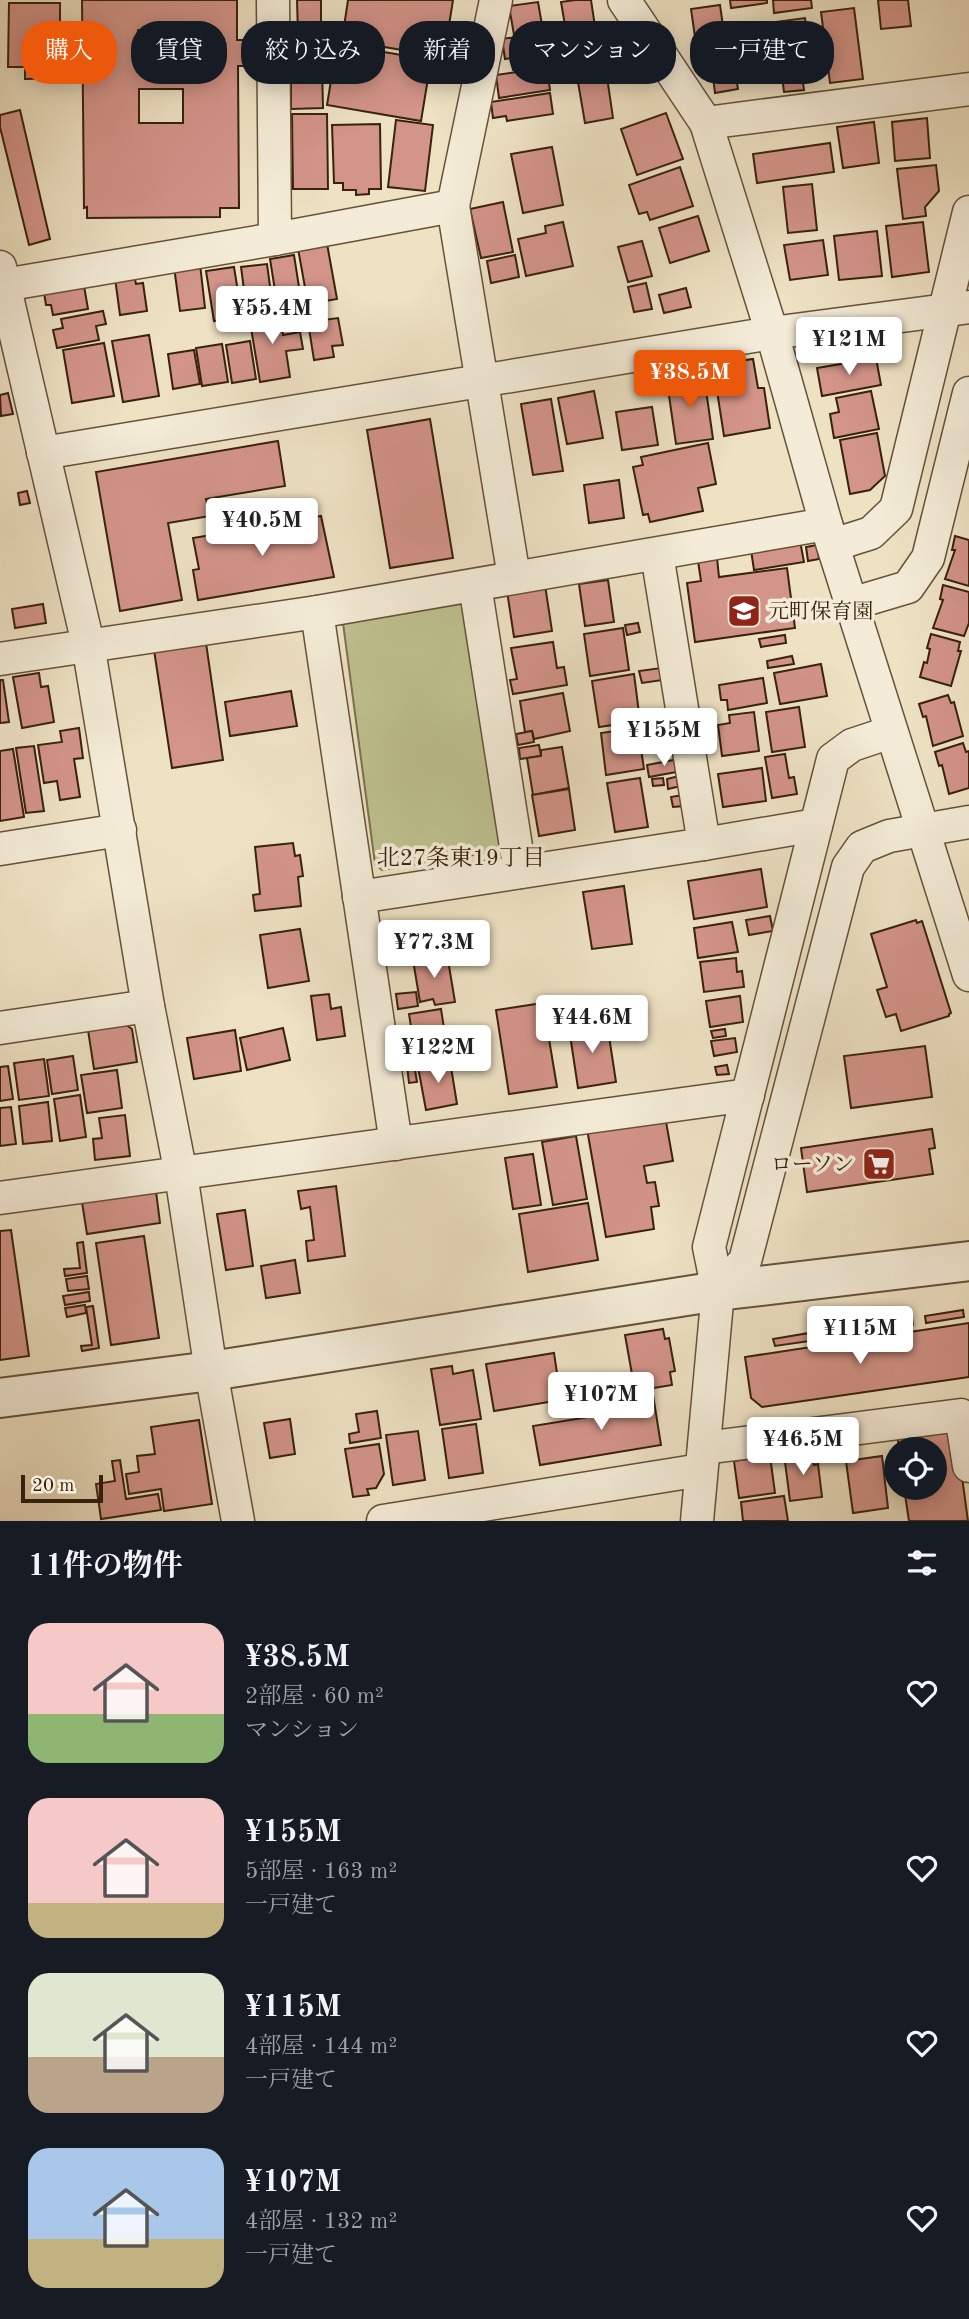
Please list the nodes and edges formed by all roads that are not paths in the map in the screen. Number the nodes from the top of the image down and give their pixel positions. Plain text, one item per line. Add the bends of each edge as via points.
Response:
1 (273, 0) edge
2 (496, 0) edge
3 (624, 0) edge
4 (969, 89) edge
5 (706, 123) junction
6 (453, 206) junction
7 (969, 212) edge
8 (275, 239) junction
9 (2, 276) edge
10 (957, 309) edge
11 (772, 333) junction
12 (483, 379) junction
13 (969, 393) edge
14 (43, 453) junction
15 (956, 495) edge
16 (830, 535) junction
17 (657, 554) junction
18 (514, 577) junction
19 (475, 584) junction
20 (851, 604) junction
21 (317, 612) junction
22 (88, 644) junction
23 (0, 659) edge
24 (891, 732) junction
25 (969, 822) edge
26 (816, 825) junction
27 (924, 828) junction
28 (120, 830) junction
29 (704, 844) junction
30 (0, 849) edge
31 (520, 872) junction
32 (359, 897) junction
33 (969, 975) edge
34 (148, 1006) junction
35 (0, 1028) edge
36 (748, 1094) junction
37 (396, 1144) junction
38 (181, 1174) junction
39 (0, 1198) edge
40 (969, 1261) edge
41 (718, 1291) junction
42 (211, 1371) junction
43 (0, 1398) edge
44 (702, 1459) junction
45 (969, 1466) edge
46 (238, 1521) edge
47 (383, 1521) edge
48 (697, 1521) edge

1 - 8 street
2 - 6 street
3 - 5 street
4 - 5 street
5 - 11 street
6 - 8 street
6 - 12 street
7 - 10 street
8 - 9 street
9 - 14 street
10 - 11 street
10 - 16 street via 896,509 871,533
11 - 12 street
11 - 16 street
12 - 14 street
12 - 18 street
13 - 15 street
14 - 22 street
15 - 20 street via 928,558 908,587
16 - 17 street
16 - 20 street
17 - 18 street
17 - 29 street
18 - 19 street
19 - 21 street
19 - 31 street
20 - 24 street
21 - 22 street
21 - 32 street
22 - 23 street
22 - 28 street
24 - 26 street via 852,745 833,758
24 - 27 street
25 - 27 street
26 - 29 street
26 - 36 street
27 - 33 street
27 - 41 street via 862,847 848,867 744,1261
28 - 30 street
28 - 34 street
29 - 31 street
31 - 32 street
32 - 37 street
34 - 35 street
34 - 38 street
36 - 37 street
36 - 41 street via 709,1247
37 - 38 street
38 - 39 street
38 - 42 street
40 - 41 street
41 - 42 street
41 - 44 street
42 - 43 street
42 - 46 street
44 - 45 street via 961,1415
44 - 47 street
44 - 48 street

